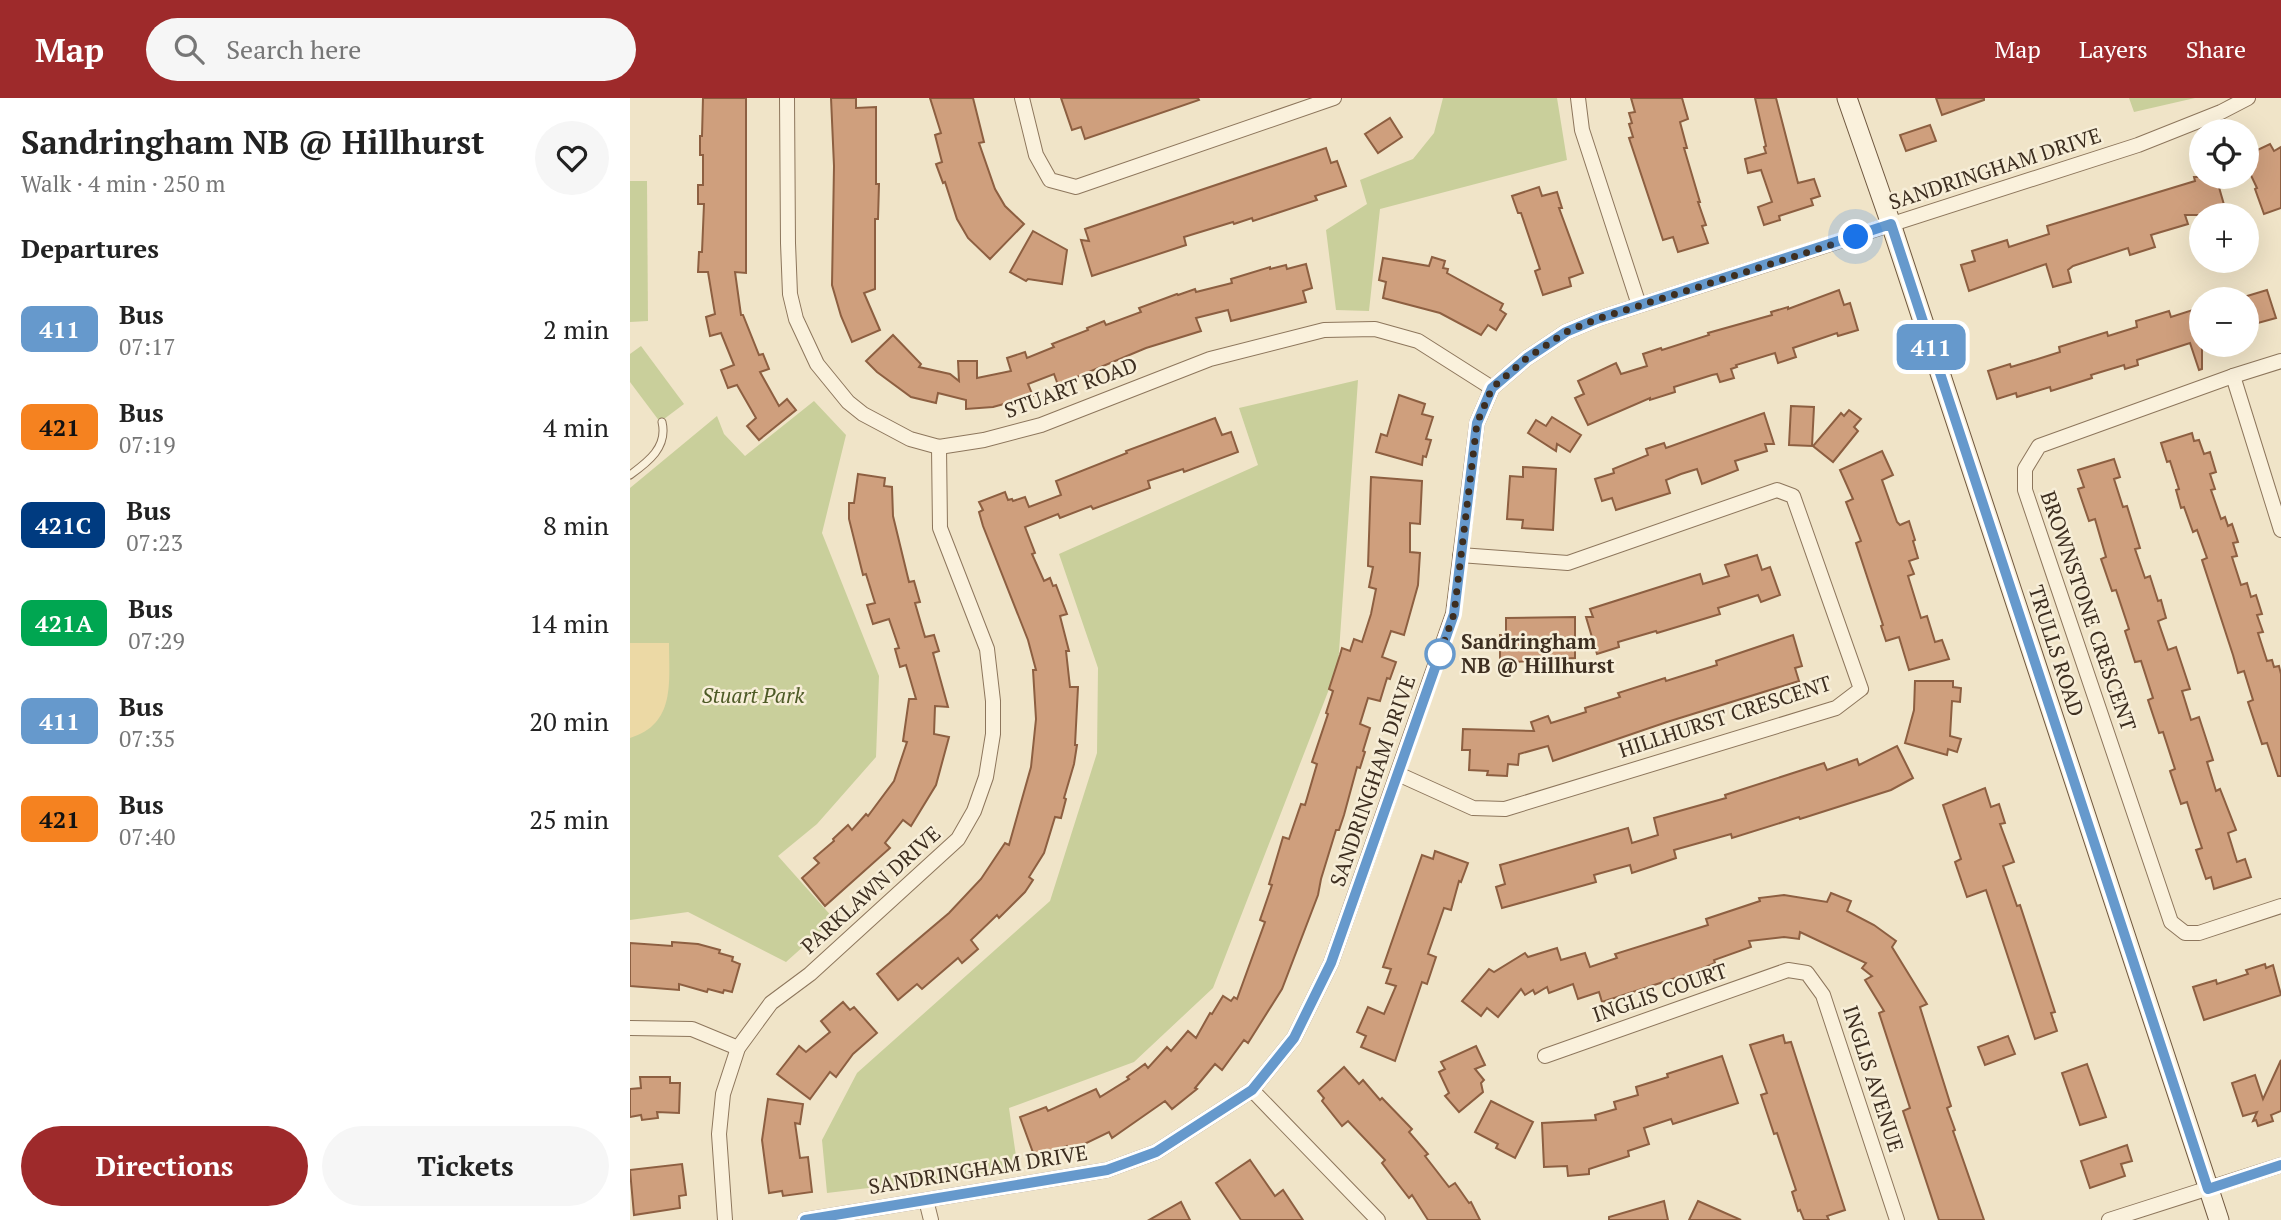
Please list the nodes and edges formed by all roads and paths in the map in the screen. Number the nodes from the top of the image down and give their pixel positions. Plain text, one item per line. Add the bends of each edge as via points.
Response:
1 (787, 98) edge
2 (1022, 98) edge
3 (1334, 98) edge
4 (1578, 98) edge
5 (1847, 98) edge
6 (2248, 98) edge
7 (1891, 224) junction
8 (1639, 305) junction
9 (2281, 361) edge
10 (2232, 376) junction
11 (1492, 388) junction
12 (662, 422) dead end
13 (939, 447) junction
14 (630, 475) edge
15 (2281, 530) edge
16 (1460, 555) junction
17 (1398, 774) junction
18 (2281, 906) edge
19 (1788, 970) joint
20 (630, 1028) edge
21 (738, 1048) junction
22 (1545, 1056) dead end
23 (1252, 1090) junction
24 (2281, 1165) edge
25 (2208, 1189) junction
26 (926, 1200) junction
27 (725, 1220) edge
28 (805, 1220) edge
29 (932, 1220) edge
30 (1378, 1220) edge
31 (1897, 1220) edge
32 (2109, 1220) edge
33 (2219, 1220) edge

1 - 13 street, STUART ROAD via 790,294 806,345 830,381 863,414 910,439
2 - 3 street via 1036,155 1050,180 1076,187
4 - 8 street via 1582,130
5 - 7 street, TRULLS ROAD
6 - 7 street, SANDRINGHAM DRIVE via 2138,145
7 - 8 street, SANDRINGHAM DRIVE
7 - 25 street, TRULLS ROAD
8 - 11 street, SANDRINGHAM DRIVE via 1566,332
9 - 10 street, BROWNSTONE CRESCENT
10 - 15 street
10 - 18 street, BROWNSTONE CRESCENT via 2039,446 2025,469 2025,489 2171,922 2185,933 2199,933
11 - 13 street, STUART ROAD via 1418,341 1375,329 1324,330 1210,359 1041,425
11 - 16 street, SANDRINGHAM DRIVE via 1477,423
12 - 14 lane via 660,447
13 - 21 street, PARKLAWN DRIVE via 940,528 987,649 993,734 986,777 958,839 810,974 771,1003
16 - 17 street, SANDRINGHAM DRIVE via 1454,614
16 - 17 street, HILLHURST CRESCENT via 1568,563 1777,490 1793,496 1861,689 1836,708 1505,809 1472,808
17 - 23 street, SANDRINGHAM DRIVE via 1331,963 1294,1038
19 - 22 street, INGLIS COURT
19 - 31 street, INGLIS AVENUE via 1807,973 1823,995
20 - 21 street via 692,1029
21 - 27 street, PARKLAWN DRIVE via 723,1094 719,1134
23 - 26 street, SANDRINGHAM DRIVE via 1156,1152 1107,1170
23 - 30 street
24 - 25 street
25 - 32 street
25 - 33 street, TRULLS ROAD
26 - 28 street, SANDRINGHAM DRIVE
26 - 29 street

